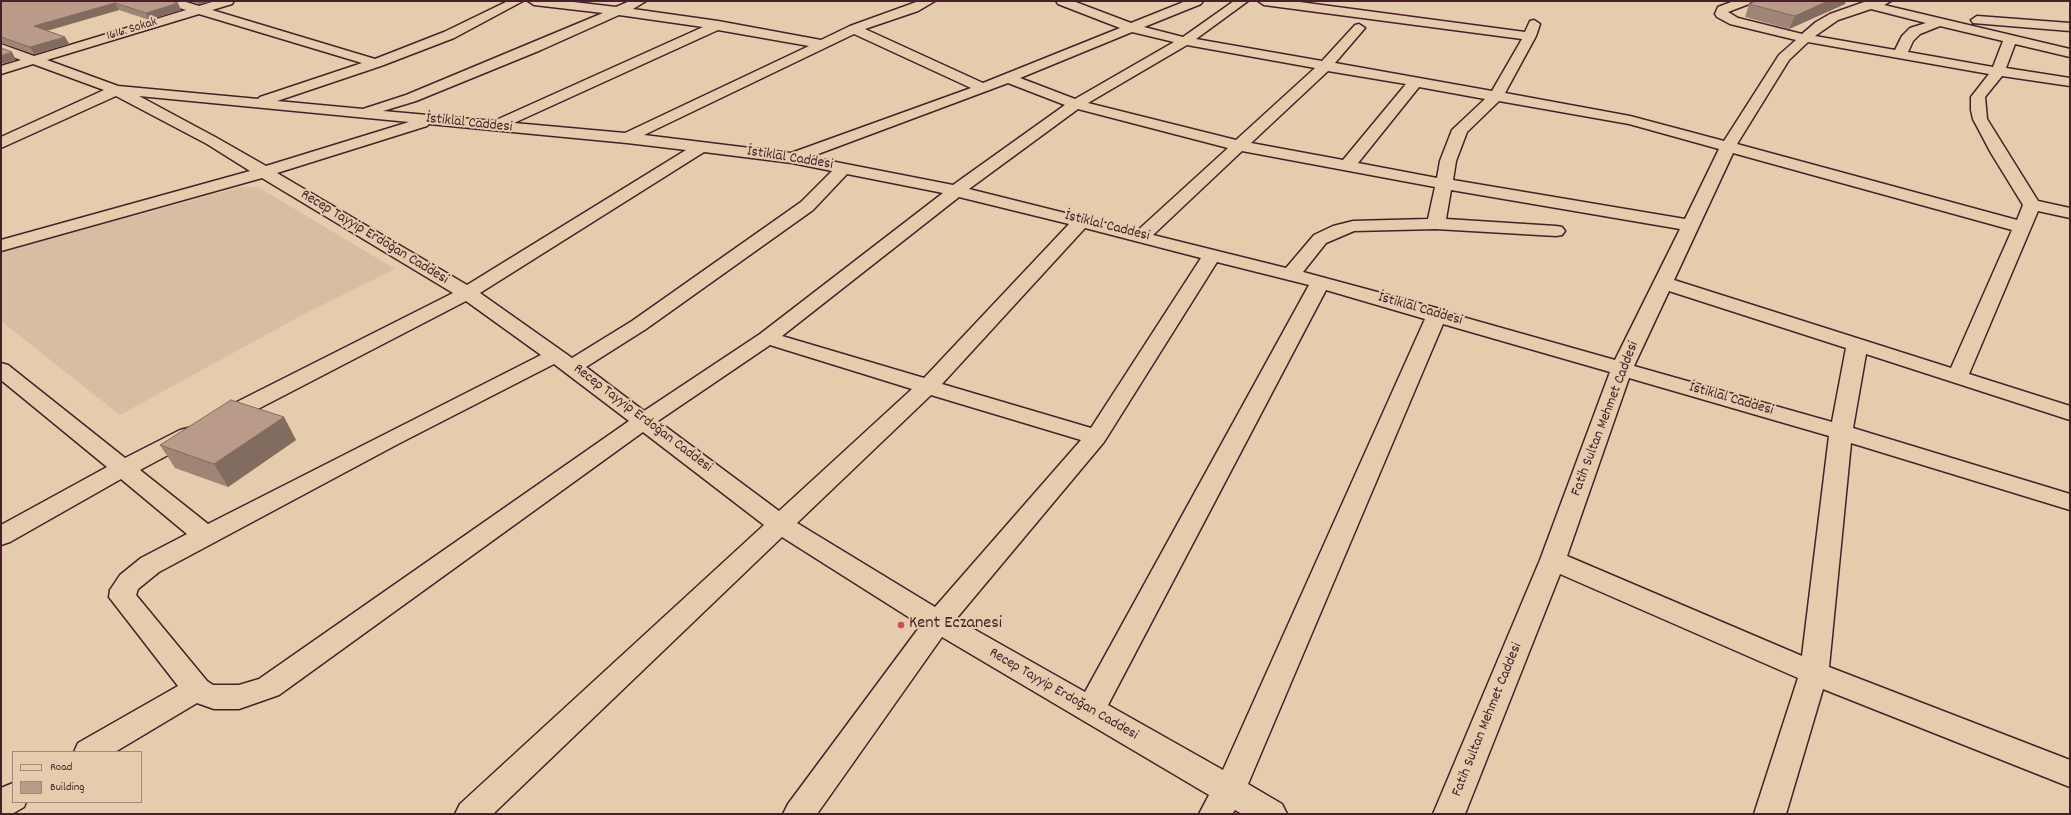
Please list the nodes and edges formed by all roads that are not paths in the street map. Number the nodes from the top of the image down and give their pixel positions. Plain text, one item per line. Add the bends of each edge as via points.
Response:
1 (170, 1) edge
2 (228, 1) edge
3 (517, 1) edge
4 (534, 1) edge
5 (640, 1) edge
6 (929, 1) edge
7 (1062, 1) edge
8 (1197, 1) edge
9 (1242, 1) edge
10 (1264, 1) edge
11 (1745, 1) edge
12 (1849, 1) edge
13 (1878, 4) edge
14 (199, 10) junction
15 (617, 10) junction
16 (1937, 22) junction
17 (1535, 23) dead end
18 (718, 25) junction
19 (2070, 27) edge
20 (1132, 28) junction
21 (1359, 28) dead end
22 (854, 29) junction
23 (1530, 36) junction
24 (1805, 38) junction
25 (2010, 39) junction
26 (1185, 40) junction
27 (822, 44) junction
28 (1, 48) edge
29 (2070, 53) edge
30 (1900, 54) junction
31 (35, 59) junction
32 (376, 63) junction
33 (1324, 67) junction
34 (1, 70) edge
35 (1998, 72) junction
36 (1008, 78) junction
37 (2070, 82) edge
38 (1415, 83) junction
39 (983, 88) junction
40 (116, 90) junction
41 (1496, 96) junction
42 (258, 103) junction
43 (1076, 104) junction
44 (360, 113) junction
45 (432, 120) junction
46 (494, 126) junction
47 (627, 138) junction
48 (1, 143) edge
49 (703, 146) junction
50 (1240, 146) junction
51 (1728, 147) junction
52 (792, 158) junction
53 (1347, 166) junction
54 (844, 168) junction
55 (264, 172) junction
56 (1444, 184) junction
57 (956, 190) junction
58 (2032, 205) junction
59 (2070, 213) edge
60 (1082, 221) junction
61 (1436, 224) junction
62 (1690, 225) junction
63 (2022, 227) junction
64 (1556, 231) dead end
65 (1142, 236) junction
66 (1, 246) edge
67 (1212, 255) junction
68 (1291, 274) junction
69 (1320, 282) junction
70 (1663, 283) junction
71 (467, 294) junction
72 (1437, 314) junction
73 (767, 338) junction
74 (1857, 345) junction
75 (564, 361) junction
76 (1622, 368) junction
77 (1, 369) edge
78 (1957, 378) junction
79 (928, 386) junction
80 (2070, 413) edge
81 (644, 421) junction
82 (1841, 432) junction
83 (1096, 437) junction
84 (122, 469) junction
85 (2070, 502) edge
86 (779, 524) junction
87 (1, 536) edge
88 (206, 536) junction
89 (1553, 560) junction
90 (938, 622) junction
91 (1814, 673) junction
92 (197, 688) junction
93 (1090, 711) junction
94 (91, 751) edge
95 (2070, 774) edge
96 (12, 798) edge
97 (1222, 802) edge
98 (1, 804) edge
99 (471, 814) edge
100 (798, 814) edge
101 (1271, 814) edge
102 (1449, 814) edge
103 (1770, 814) edge

1 - 14 street
2 - 14 street, 1616. Sokak
3 - 32 street via 449,35
4 - 15 street
5 - 15 street
6 - 22 street
7 - 20 street
8 - 20 street
9 - 26 street
10 - 23 street
11 - 24 street via 1722,10 1721,14 1734,21
12 - 13 street
13 - 16 street
13 - 24 street, Fatih Sultan Mehmet Caddesi via 1834,17
14 - 31 street, 1616. Sokak
14 - 32 street
15 - 18 street
15 - 44 street via 536,47 411,98
16 - 19 street via 1960,19
16 - 25 street
16 - 30 street via 1915,30 1906,39
17 - 23 street
18 - 27 street
18 - 46 street
20 - 26 street
20 - 36 street
21 - 33 street
22 - 27 street
22 - 39 street
23 - 41 street
24 - 30 street
24 - 51 street, Fatih Sultan Mehmet Caddesi via 1784,58
25 - 29 street
25 - 35 street
26 - 33 street
26 - 43 street
27 - 47 street
28 - 31 street, Recep Tayyip Erdoğan Caddesi
30 - 35 street
31 - 34 street, 1616. Sokak
31 - 40 street, Recep Tayyip Erdoğan Caddesi
32 - 42 street
33 - 38 street
33 - 50 street
35 - 37 street
35 - 58 street via 1978,97 1980,119
36 - 39 street
36 - 43 street
38 - 41 street
38 - 53 street
39 - 52 street
40 - 42 street, İstiklal Caddesi
40 - 48 street
40 - 55 street, Recep Tayyip Erdoğan Caddesi
41 - 51 street via 1611,115
41 - 56 street via 1460,130 1448,161
42 - 44 street, İstiklal Caddesi
43 - 50 street
43 - 57 street
44 - 45 street, İstiklal Caddesi
45 - 46 street, İstiklal Caddesi
45 - 55 street
46 - 47 street, İstiklal Caddesi
47 - 49 street, İstiklal Caddesi
49 - 52 street, İstiklal Caddesi
49 - 71 street
50 - 53 street
50 - 65 street
51 - 62 street, Fatih Sultan Mehmet Caddesi
51 - 63 street
52 - 54 street, İstiklal Caddesi
53 - 56 street
54 - 57 street, İstiklal Caddesi
54 - 75 street via 807,206 639,325
55 - 66 street
55 - 71 street, Recep Tayyip Erdoğan Caddesi
56 - 61 street
56 - 62 street
57 - 60 street, İstiklal Caddesi
57 - 73 street
58 - 59 street
58 - 63 street
60 - 65 street, İstiklal Caddesi
60 - 79 street
61 - 64 street
61 - 68 street via 1370,224 1339,230 1320,239
62 - 70 street, Fatih Sultan Mehmet Caddesi
63 - 78 street
65 - 67 street, İstiklal Caddesi
67 - 68 street, İstiklal Caddesi
67 - 83 street
68 - 69 street, İstiklal Caddesi
69 - 72 street, İstiklal Caddesi
69 - 93 street
70 - 74 street
70 - 76 street, Fatih Sultan Mehmet Caddesi
71 - 75 street, Recep Tayyip Erdoğan Caddesi
71 - 84 street
72 - 76 street, İstiklal Caddesi
72 - 97 street
73 - 79 street
73 - 81 street
74 - 78 street
74 - 82 street
75 - 81 street, Recep Tayyip Erdoğan Caddesi
75 - 88 street
76 - 82 street, İstiklal Caddesi
76 - 89 street, Fatih Sultan Mehmet Caddesi
77 - 84 street
78 - 80 street
79 - 83 street
79 - 86 street
81 - 86 street, Recep Tayyip Erdoğan Caddesi
81 - 92 street via 268,688 240,697 226,698 214,697
82 - 85 street, İstiklal Caddesi
82 - 91 street
83 - 90 street
84 - 87 street
84 - 88 street
86 - 90 street, Recep Tayyip Erdoğan Caddesi
86 - 99 street
88 - 92 street via 138,573 123,590 122,597
89 - 91 street
89 - 102 street, Fatih Sultan Mehmet Caddesi
90 - 93 street, Recep Tayyip Erdoğan Caddesi
90 - 100 street
91 - 95 street
91 - 103 street
92 - 94 street
93 - 97 street, Recep Tayyip Erdoğan Caddesi
96 - 98 street
97 - 101 street, Recep Tayyip Erdoğan Caddesi

